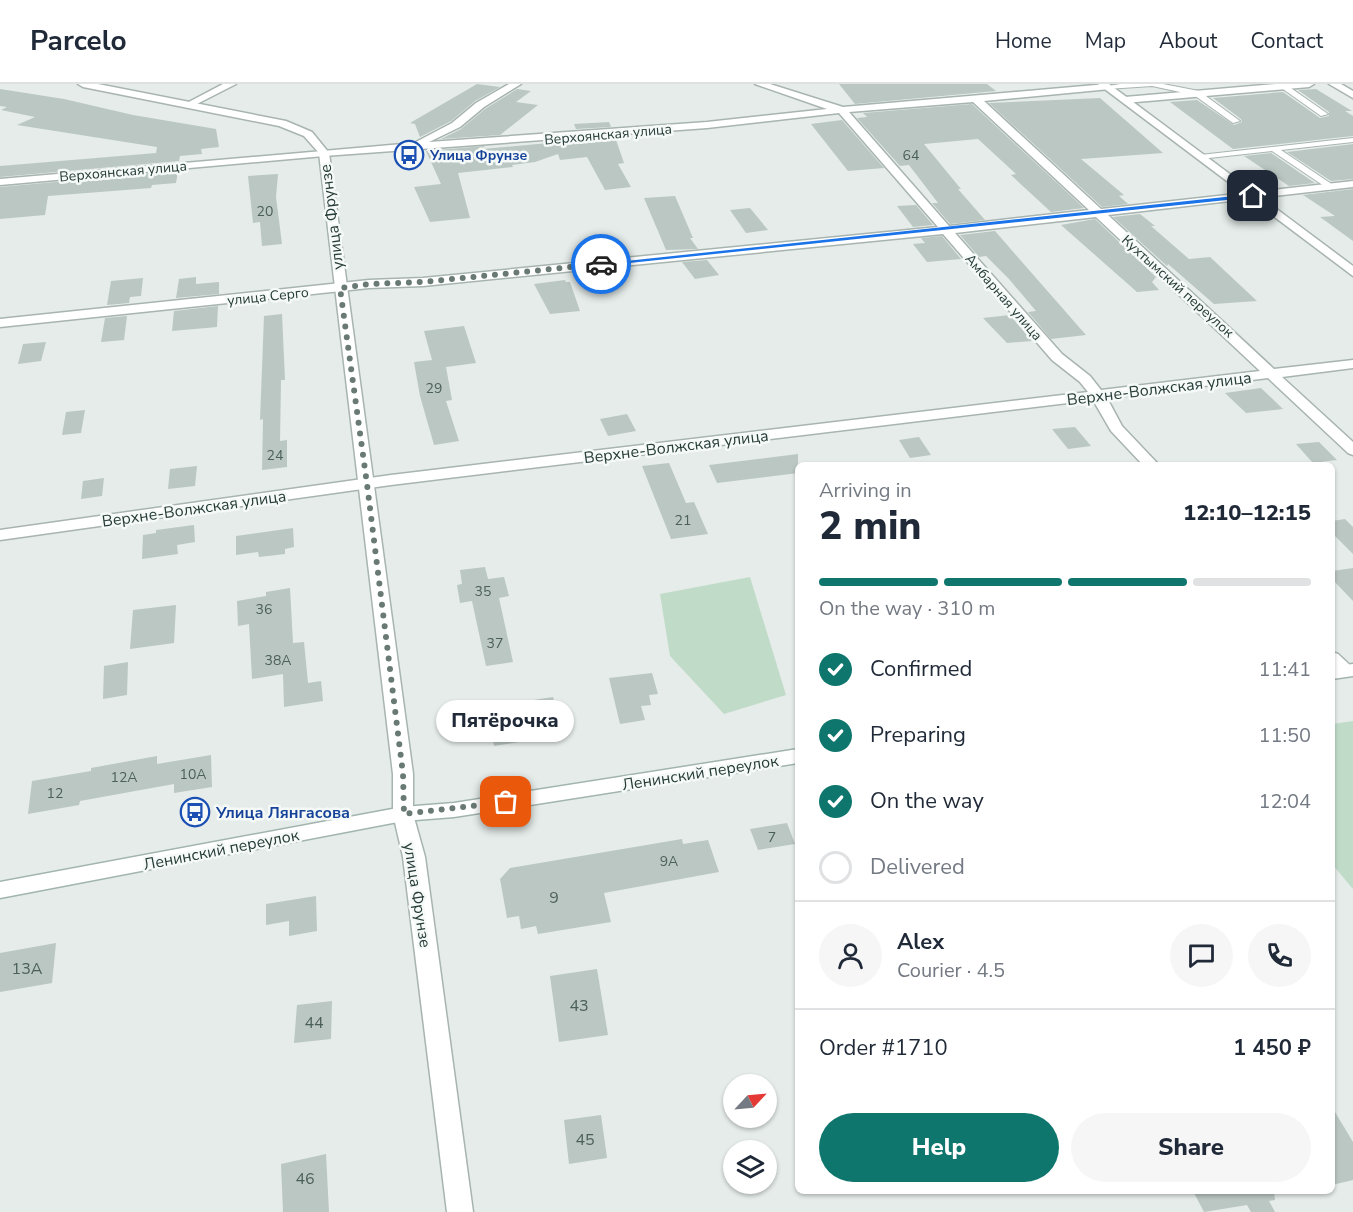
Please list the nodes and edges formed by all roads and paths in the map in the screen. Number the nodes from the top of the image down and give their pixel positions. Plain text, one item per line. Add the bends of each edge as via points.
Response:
1 (83, 84) edge
2 (231, 84) edge
3 (516, 84) edge
4 (760, 84) edge
5 (1309, 84) edge
6 (1334, 84) edge
7 (1280, 85) edge
8 (1105, 86) edge
9 (1196, 93) junction
10 (1353, 95) edge
11 (975, 98) junction
12 (1125, 100) junction
13 (190, 104) junction
14 (843, 110) junction
15 (1324, 114) dead end
16 (1236, 121) dead end
17 (1353, 140) edge
18 (409, 148) junction
19 (1272, 148) junction
20 (324, 153) junction
21 (1200, 157) junction
22 (0, 182) edge
23 (1353, 184) edge
24 (1330, 187) junction
25 (1253, 196) junction
26 (1098, 213) junction
27 (945, 230) junction
28 (1353, 272) edge
29 (340, 288) junction
30 (0, 323) edge
31 (1353, 364) edge
32 (1273, 374) junction
33 (1098, 395) junction
34 (1353, 450) edge
35 (1148, 462) edge
36 (367, 484) junction
37 (0, 535) edge
38 (795, 756) edge
39 (404, 814) junction
40 (0, 890) edge
41 (460, 1212) edge

1 - 13 street, улица Фрунзе
2 - 13 street
3 - 18 street via 456,125
4 - 14 street
5 - 7 street
6 - 10 street
7 - 9 street
7 - 15 lane
8 - 9 lane via 1152,84
8 - 11 street, Верхоянская улица
8 - 12 street
9 - 12 street
9 - 16 lane
11 - 14 street, Верхоянская улица
11 - 26 street, Кухтымский переулок
12 - 21 street
13 - 20 street, улица Фрунзе via 282,123 308,134
14 - 18 street, Верхоянская улица via 708,126
14 - 27 street, Амбарная улица
17 - 19 lane
18 - 20 street, Верхоянская улица
19 - 21 lane
19 - 24 lane
20 - 22 street, Верхоянская улица
20 - 29 street, улица Фрунзе
21 - 25 street
23 - 24 street, улица Серго
24 - 25 street, улица Серго
25 - 26 street, улица Серго
25 - 28 street
26 - 27 street, улица Серго
26 - 32 street, Кухтымский переулок
27 - 29 street, улица Серго
27 - 33 street, Амбарная улица via 1057,357
29 - 30 street, улица Серго
29 - 36 street, улица Фрунзе
31 - 32 street, Верхне-Волжская улица
32 - 33 street, Верхне-Волжская улица
32 - 34 street, Кухтымский переулок
33 - 35 street, Амбарная улица via 1116,428
33 - 36 street, Верхне-Волжская улица
36 - 37 street, Верхне-Волжская улица
36 - 39 street, улица Фрунзе via 403,774
38 - 39 street, Ленинский переулок via 454,810
39 - 40 street, Ленинский переулок
39 - 41 street, улица Фрунзе via 414,857

